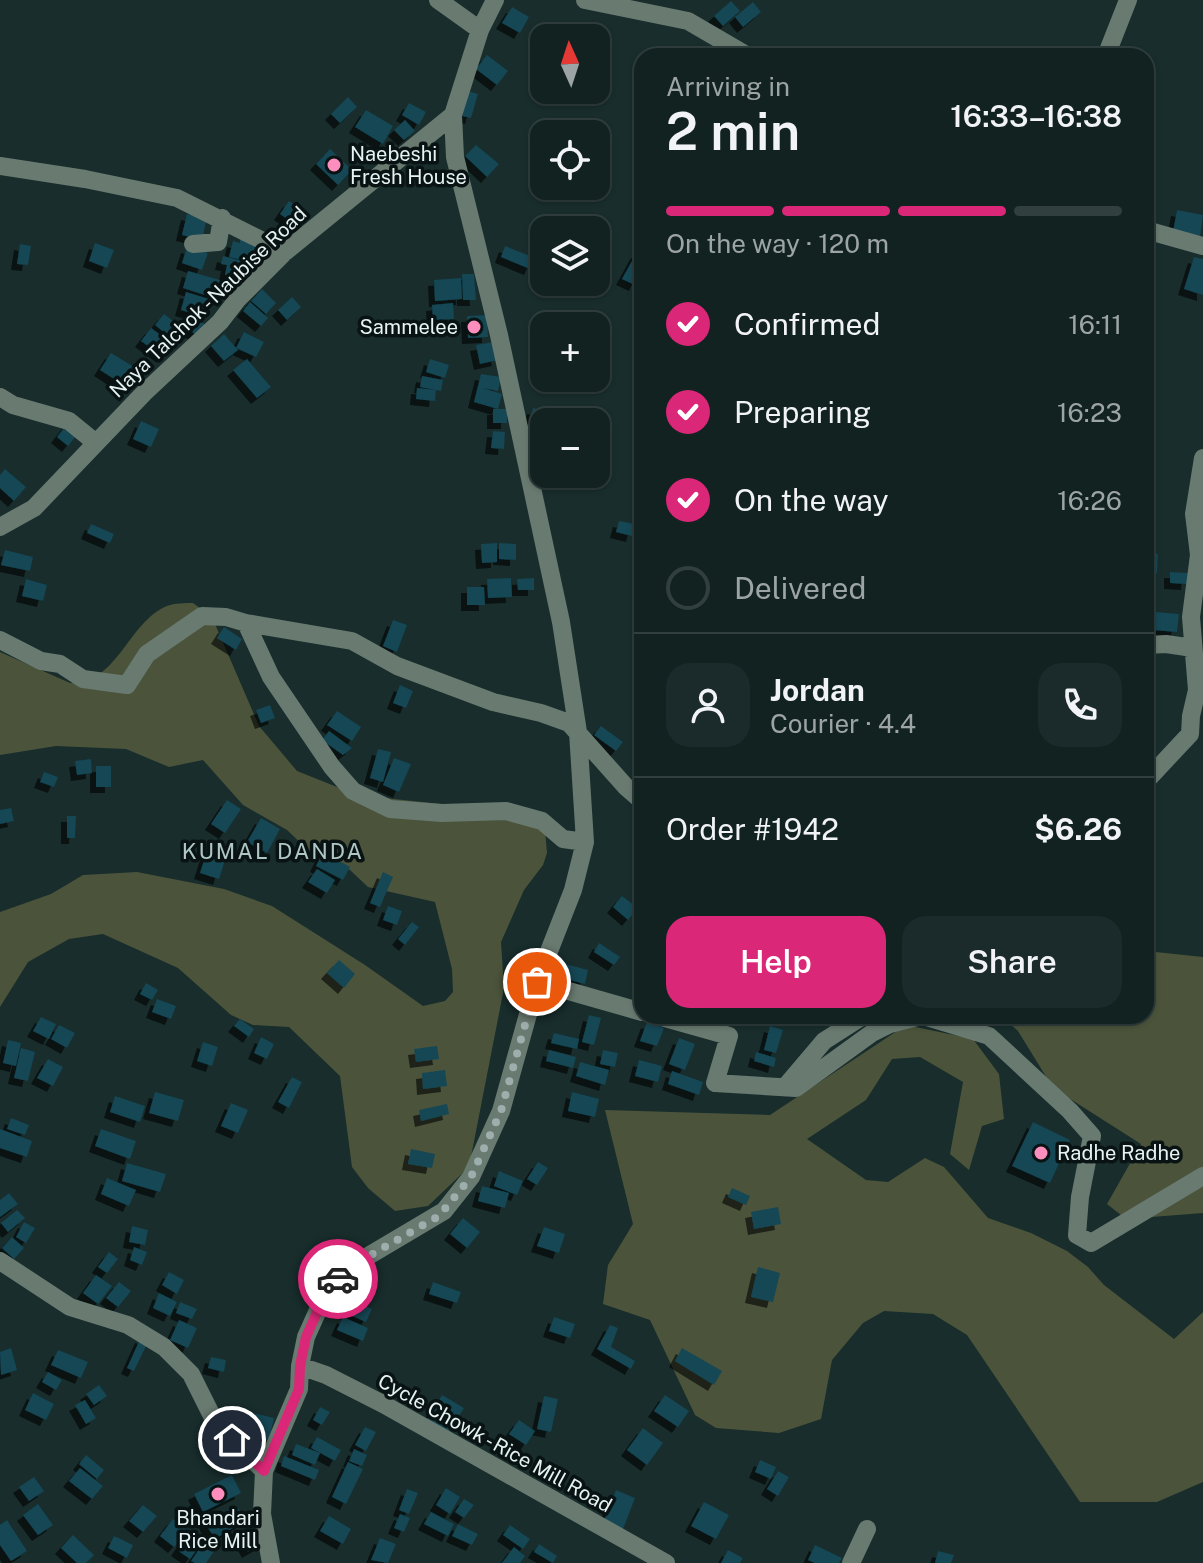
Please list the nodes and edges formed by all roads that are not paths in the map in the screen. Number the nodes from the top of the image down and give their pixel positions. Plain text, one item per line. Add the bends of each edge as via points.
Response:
1 (438, 0) edge
2 (495, 0) edge
3 (585, 0) edge
4 (1128, 0) edge
5 (480, 30) junction
6 (734, 48) edge
7 (1109, 48) edge
8 (453, 115) junction
9 (0, 166) edge
10 (222, 218) junction
11 (1154, 232) edge
12 (193, 244) dead end
13 (1203, 246) edge
14 (285, 252) junction
15 (0, 397) edge
16 (96, 443) junction
17 (1203, 458) edge
18 (0, 527) edge
19 (1201, 539) edge
20 (246, 623) junction
21 (0, 640) edge
22 (1154, 645) edge
23 (1193, 648) junction
24 (578, 732) junction
25 (1154, 772) edge
26 (634, 794) edge
27 (585, 842) junction
28 (537, 982) junction
29 (634, 1010) edge
30 (686, 1024) edge
31 (851, 1024) edge
32 (890, 1024) edge
33 (949, 1024) edge
34 (785, 1087) junction
35 (1203, 1176) edge
36 (0, 1261) edge
37 (300, 1366) junction
38 (264, 1471) junction
39 (867, 1529) dead end
40 (271, 1563) edge
41 (666, 1563) edge
42 (851, 1563) edge

1 - 5 street
2 - 5 street
3 - 6 street via 688,21
4 - 7 street
5 - 8 street
8 - 14 street, Naya Talchok - Naubise Road
8 - 24 street via 455,157 555,592
9 - 10 street via 165,195
10 - 12 street via 218,242
10 - 14 street
11 - 13 street
14 - 16 street, Naya Talchok - Naubise Road
15 - 16 street via 69,421
16 - 18 street, Naya Talchok - Naubise Road via 34,508
17 - 19 street via 1194,514
19 - 23 street via 1191,617
20 - 21 street via 202,616 147,654 127,685 83,679
20 - 24 street via 352,641 397,666 493,702 560,719
20 - 27 street via 271,677 353,791 390,809 506,811 542,821 563,839
22 - 23 street
23 - 25 street via 1197,690 1190,734
24 - 26 street
24 - 27 street
27 - 28 street via 573,890
28 - 29 street
28 - 37 street via 501,1111 471,1177 444,1211 348,1268 328,1288 306,1337
30 - 34 street via 729,1036 715,1083
31 - 34 street via 824,1041
32 - 34 street via 796,1088
33 - 35 street via 989,1036 1092,1136 1077,1235 1091,1243
36 - 38 street via 70,1307 128,1325 164,1347 191,1374 216,1424
37 - 38 street via 299,1389
37 - 41 street, Cycle Chowk - Rice Mill Road via 383,1404
38 - 40 street via 262,1514
39 - 42 street

